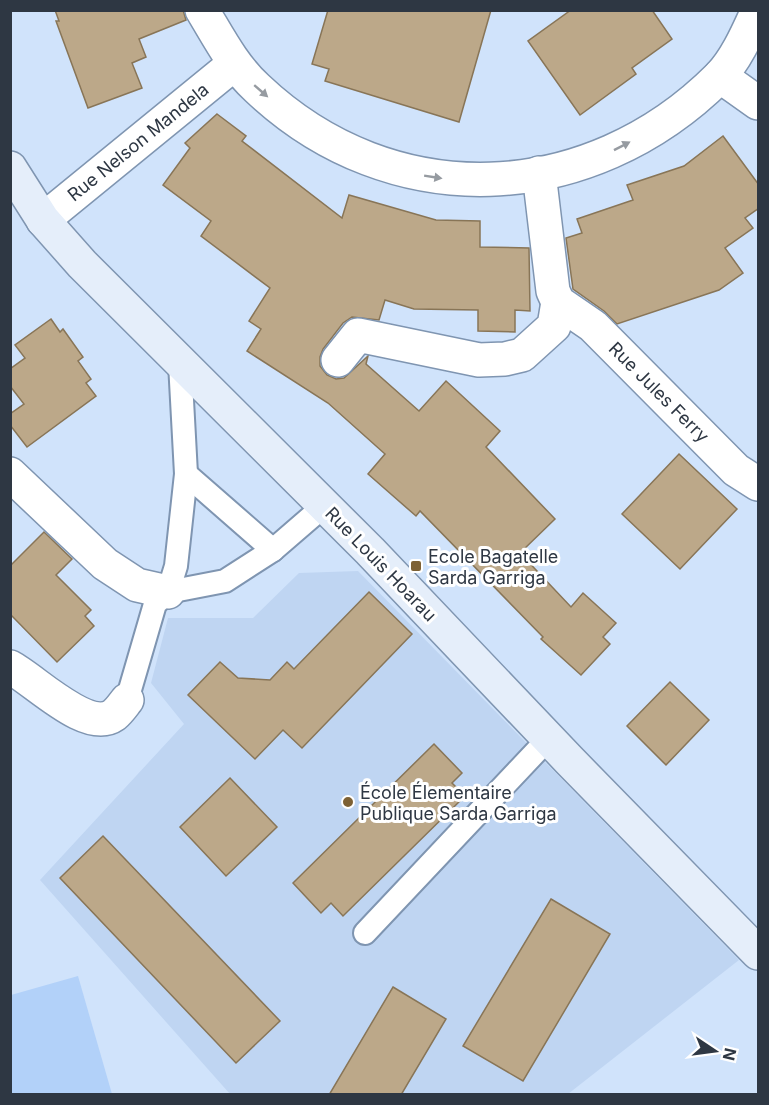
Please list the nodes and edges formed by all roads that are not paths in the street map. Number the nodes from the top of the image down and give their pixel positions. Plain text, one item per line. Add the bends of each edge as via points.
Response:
1 (202, 10) edge
2 (758, 10) edge
3 (234, 64) junction
4 (720, 75) junction
5 (759, 103) edge
6 (10, 168) edge
7 (539, 173) junction
8 (43, 220) junction
9 (558, 302) junction
10 (338, 360) dead end
11 (180, 363) junction
12 (10, 474) edge
13 (186, 474) junction
14 (759, 484) edge
15 (324, 506) junction
16 (273, 550) junction
17 (168, 592) junction
18 (10, 668) edge
19 (127, 700) joint
20 (548, 739) junction
21 (365, 933) dead end
22 (759, 953) edge

1 - 3 street
2 - 4 street
3 -> 7 street via 295,120 369,161 433,178 489,181
3 - 8 street, Rue Nelson Mandela
4 - 5 street
7 -> 4 street via 601,157 652,131
6 - 8 main road, Rue Louis Hoarau
7 - 9 street via 553,291
8 - 11 main road, Rue Louis Hoarau
9 - 10 street via 554,326 522,355 479,360 358,335
9 - 14 street, Rue Jules Ferry via 593,326 736,470
11 - 13 lane
11 - 15 main road, Rue Louis Hoarau
12 - 17 street via 105,564 137,585
13 - 16 lane
13 - 17 lane via 176,566
15 - 16 lane
15 - 20 main road, Rue Louis Hoarau
16 - 17 lane via 225,581
17 - 19 lane via 155,604
18 - 19 street via 81,716 98,719 113,715
20 - 21 lane
20 - 22 main road, Rue Louis Hoarau

